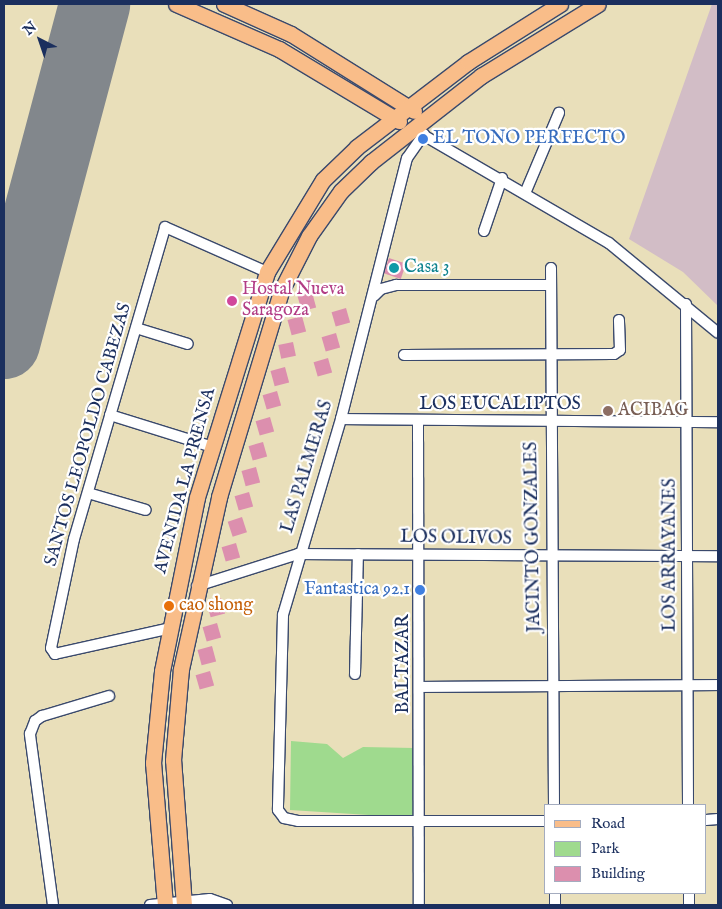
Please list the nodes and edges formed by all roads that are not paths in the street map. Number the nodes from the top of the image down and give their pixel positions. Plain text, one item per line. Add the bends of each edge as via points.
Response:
1 (176, 4) edge
2 (224, 4) edge
3 (560, 4) edge
4 (598, 4) edge
5 (406, 106) junction
6 (559, 113) dead end
7 (392, 117) junction
8 (424, 118) junction
9 (417, 131) junction
10 (502, 178) junction
11 (526, 190) junction
12 (484, 231) dead end
13 (551, 268) dead end
14 (267, 272) junction
15 (550, 285) junction
16 (374, 296) junction
17 (686, 304) junction
18 (619, 320) dead end
19 (136, 328) junction
20 (718, 333) edge
21 (188, 344) dead end
22 (548, 354) junction
23 (404, 355) dead end
24 (110, 415) junction
25 (341, 419) junction
26 (548, 421) junction
27 (418, 422) junction
28 (686, 422) junction
29 (718, 422) edge
30 (213, 447) junction
31 (88, 493) junction
32 (146, 510) dead end
33 (298, 554) junction
34 (358, 554) junction
35 (420, 554) junction
36 (550, 556) junction
37 (687, 556) junction
38 (718, 556) edge
39 (197, 586) junction
40 (171, 628) junction
41 (355, 674) dead end
42 (552, 685) junction
43 (688, 685) junction
44 (718, 685) edge
45 (420, 687) junction
46 (109, 696) dead end
47 (554, 804) edge
48 (688, 804) edge
49 (544, 821) edge
50 (420, 823) junction
51 (183, 903) edge
52 (160, 904) edge
53 (53, 905) edge
54 (227, 905) edge
55 (419, 905) edge

1 - 7 main road via 279,50
2 - 5 main road via 291,34
3 - 5 main road, AVENIDA LA PRENSA
4 - 8 main road, AVENIDA LA PRENSA via 538,38
5 - 7 main road, AVENIDA LA PRENSA
5 - 8 main road
6 - 11 street
7 - 9 main road
7 - 14 main road, AVENIDA LA PRENSA via 323,180
8 - 9 main road, AVENIDA LA PRENSA
9 - 10 street
9 - 16 street, LAS PALMERAS via 407,158
9 - 39 main road, AVENIDA LA PRENSA via 341,191 309,236 281,291
10 - 11 street
10 - 12 street
11 - 17 street via 610,243
13 - 15 street, JACINTO GONZALES
14 - 19 street, SANTOS LEOPOLDO CABEZAS via 167,226
14 - 30 main road, AVENIDA LA PRENSA
15 - 16 street via 396,285 381,288
15 - 22 street, JACINTO GONZALES
16 - 25 street, LAS PALMERAS
17 - 20 street
17 - 28 street, LOS ARRAYANES
18 - 22 street via 618,353
19 - 21 street
19 - 24 street, SANTOS LEOPOLDO CABEZAS
22 - 23 street
22 - 26 street, JACINTO GONZALES
24 - 30 street
24 - 31 street, SANTOS LEOPOLDO CABEZAS
25 - 27 street, LOS EUCALIPTOS
25 - 33 street, LAS PALMERAS
26 - 27 street, LOS EUCALIPTOS
26 - 28 street, LOS EUCALIPTOS
26 - 36 street, JACINTO GONZALES
27 - 35 street, BALTAZAR
28 - 29 street, LOS EUCALIPTOS
28 - 37 street, LOS ARRAYANES
30 - 40 main road, AVENIDA LA PRENSA via 197,497
31 - 32 street
31 - 40 street, SANTOS LEOPOLDO CABEZAS via 51,648 55,654
33 - 34 street, LOS OLIVOS
33 - 39 street, LOS OLIVOS
33 - 50 street, LAS PALMERAS via 283,614 278,810 284,818
34 - 35 street, LOS OLIVOS
34 - 41 street
35 - 36 street, LOS OLIVOS
35 - 45 street, BALTAZAR
36 - 37 street, LOS OLIVOS
36 - 42 street, JACINTO GONZALES
37 - 38 street, LOS OLIVOS
37 - 43 street, LOS ARRAYANES
39 - 51 main road, AVENIDA LA PRENSA via 181,669 173,760
40 - 52 main road, AVENIDA LA PRENSA via 153,763
42 - 43 street
42 - 45 street
42 - 47 street, JACINTO GONZALES
43 - 44 street
43 - 48 street, LOS ARRAYANES
45 - 50 street, BALTAZAR
46 - 53 street via 42,716 34,720 30,734
49 - 50 street
50 - 55 street, BALTAZAR
51 - 52 street
51 - 54 street via 210,899

